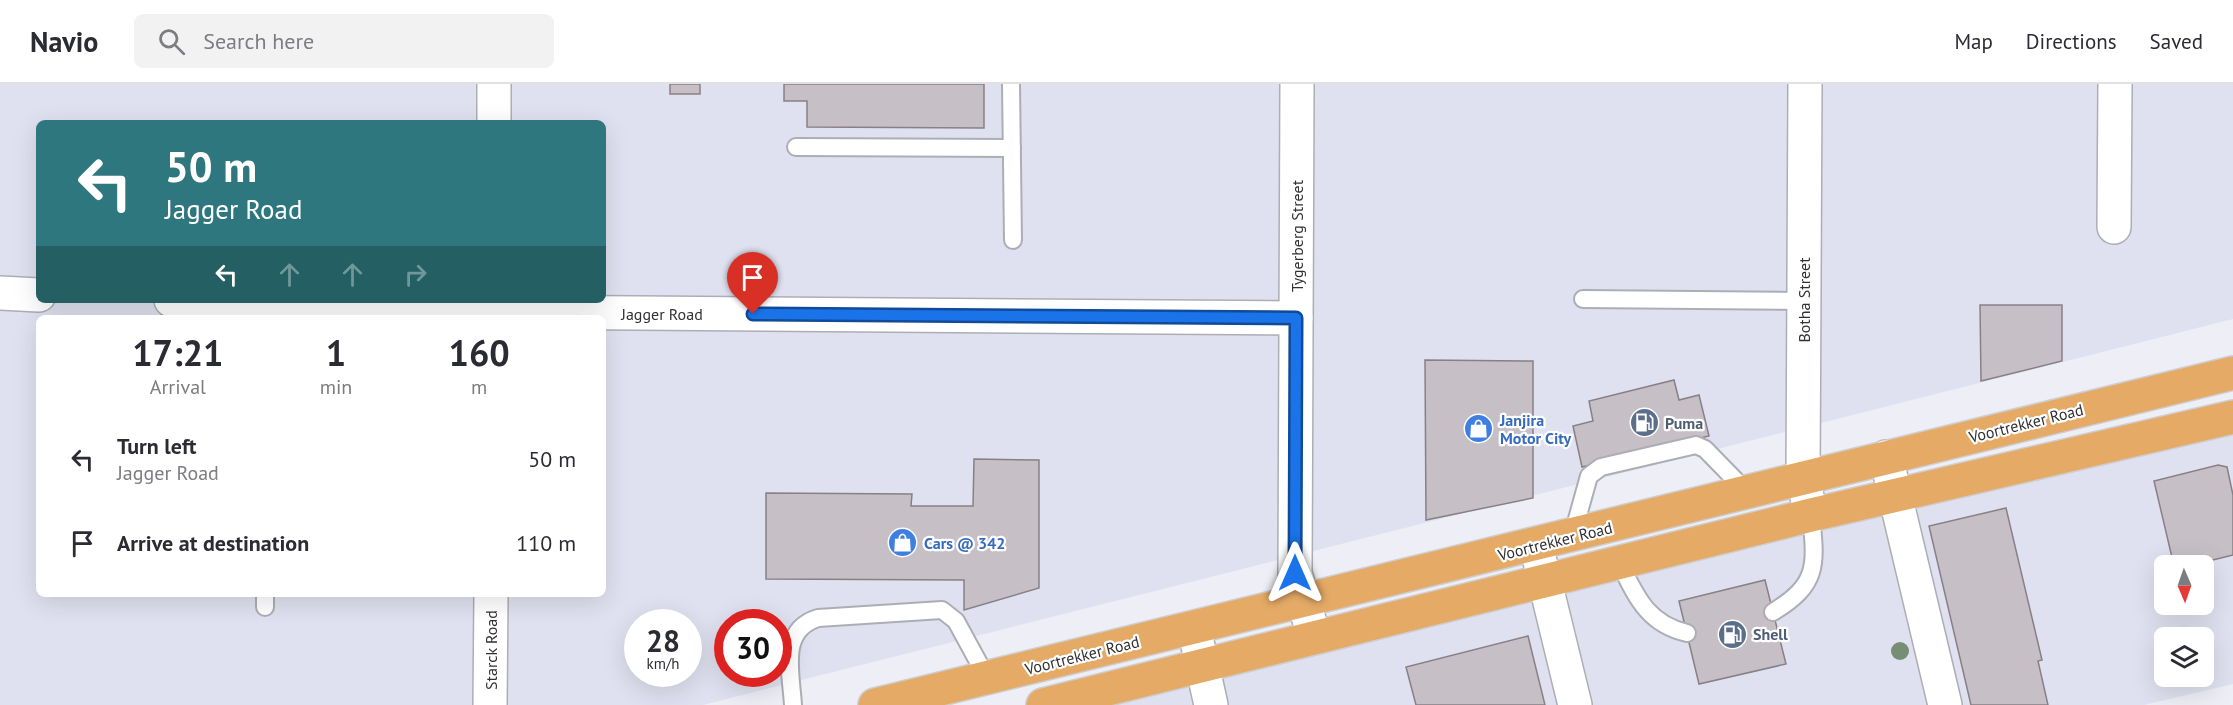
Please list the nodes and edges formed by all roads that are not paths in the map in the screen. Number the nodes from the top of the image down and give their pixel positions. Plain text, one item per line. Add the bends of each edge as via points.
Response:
1 (494, 84) edge
2 (1011, 84) edge
3 (1297, 84) edge
4 (1805, 84) edge
5 (2115, 84) edge
6 (494, 120) edge
7 (796, 147) dead end
8 (1012, 148) junction
9 (2114, 227) dead end
10 (1013, 240) dead end
11 (0, 293) edge
12 (36, 295) edge
13 (1582, 299) dead end
14 (1804, 301) junction
15 (268, 303) edge
16 (493, 310) edge
17 (1296, 318) junction
18 (2233, 373) edge
19 (2233, 417) edge
20 (1886, 457) junction
21 (1803, 478) junction
22 (1747, 492) junction
23 (1895, 495) junction
24 (1811, 515) junction
25 (1572, 537) junction
26 (1536, 545) junction
27 (1619, 562) junction
28 (1545, 581) junction
29 (491, 597) edge
30 (1303, 601) junction
31 (1773, 612) dead end
32 (1194, 628) junction
33 (1687, 633) dead end
34 (1314, 636) junction
35 (1202, 664) junction
36 (987, 678) junction
37 (490, 705) edge
38 (793, 705) edge
39 (875, 705) edge
40 (1043, 705) edge
41 (1211, 705) edge
42 (1575, 705) edge
43 (1945, 705) edge

1 - 6 street
2 - 8 lane
3 - 17 street, Tygerberg Street
4 - 14 street, Botha Street
5 - 9 street
7 - 8 lane
8 - 10 lane
11 - 12 street
13 - 14 lane
14 - 21 street, Botha Street
15 - 16 street, Jagger Road
16 - 17 street, Jagger Road
17 - 30 street, Tygerberg Street via 1295,573
18 - 20 main road, Voortrekker Road
19 - 23 main road
20 - 21 main road, Voortrekker Road
20 - 23 street
21 - 22 main road, Voortrekker Road
21 - 24 street, Botha Street
22 - 25 main road, Voortrekker Road
22 - 25 lane via 1705,448 1696,445 1601,467 1589,476
23 - 24 main road
23 - 43 street
24 - 27 main road
24 - 31 lane via 1815,556 1809,579 1796,598
25 - 26 main road, Voortrekker Road
26 - 28 street
26 - 30 main road, Voortrekker Road
27 - 28 main road
27 - 33 lane via 1638,600 1652,616 1669,629
28 - 34 main road
28 - 42 street
29 - 37 street, Starck Road
30 - 32 main road, Voortrekker Road
30 - 34 street, Tygerberg Street
32 - 35 street
32 - 36 main road, Voortrekker Road
34 - 35 main road
35 - 40 main road
35 - 41 street
36 - 38 lane via 957,621 942,610 818,618 798,628 791,645
36 - 39 main road, Voortrekker Road

